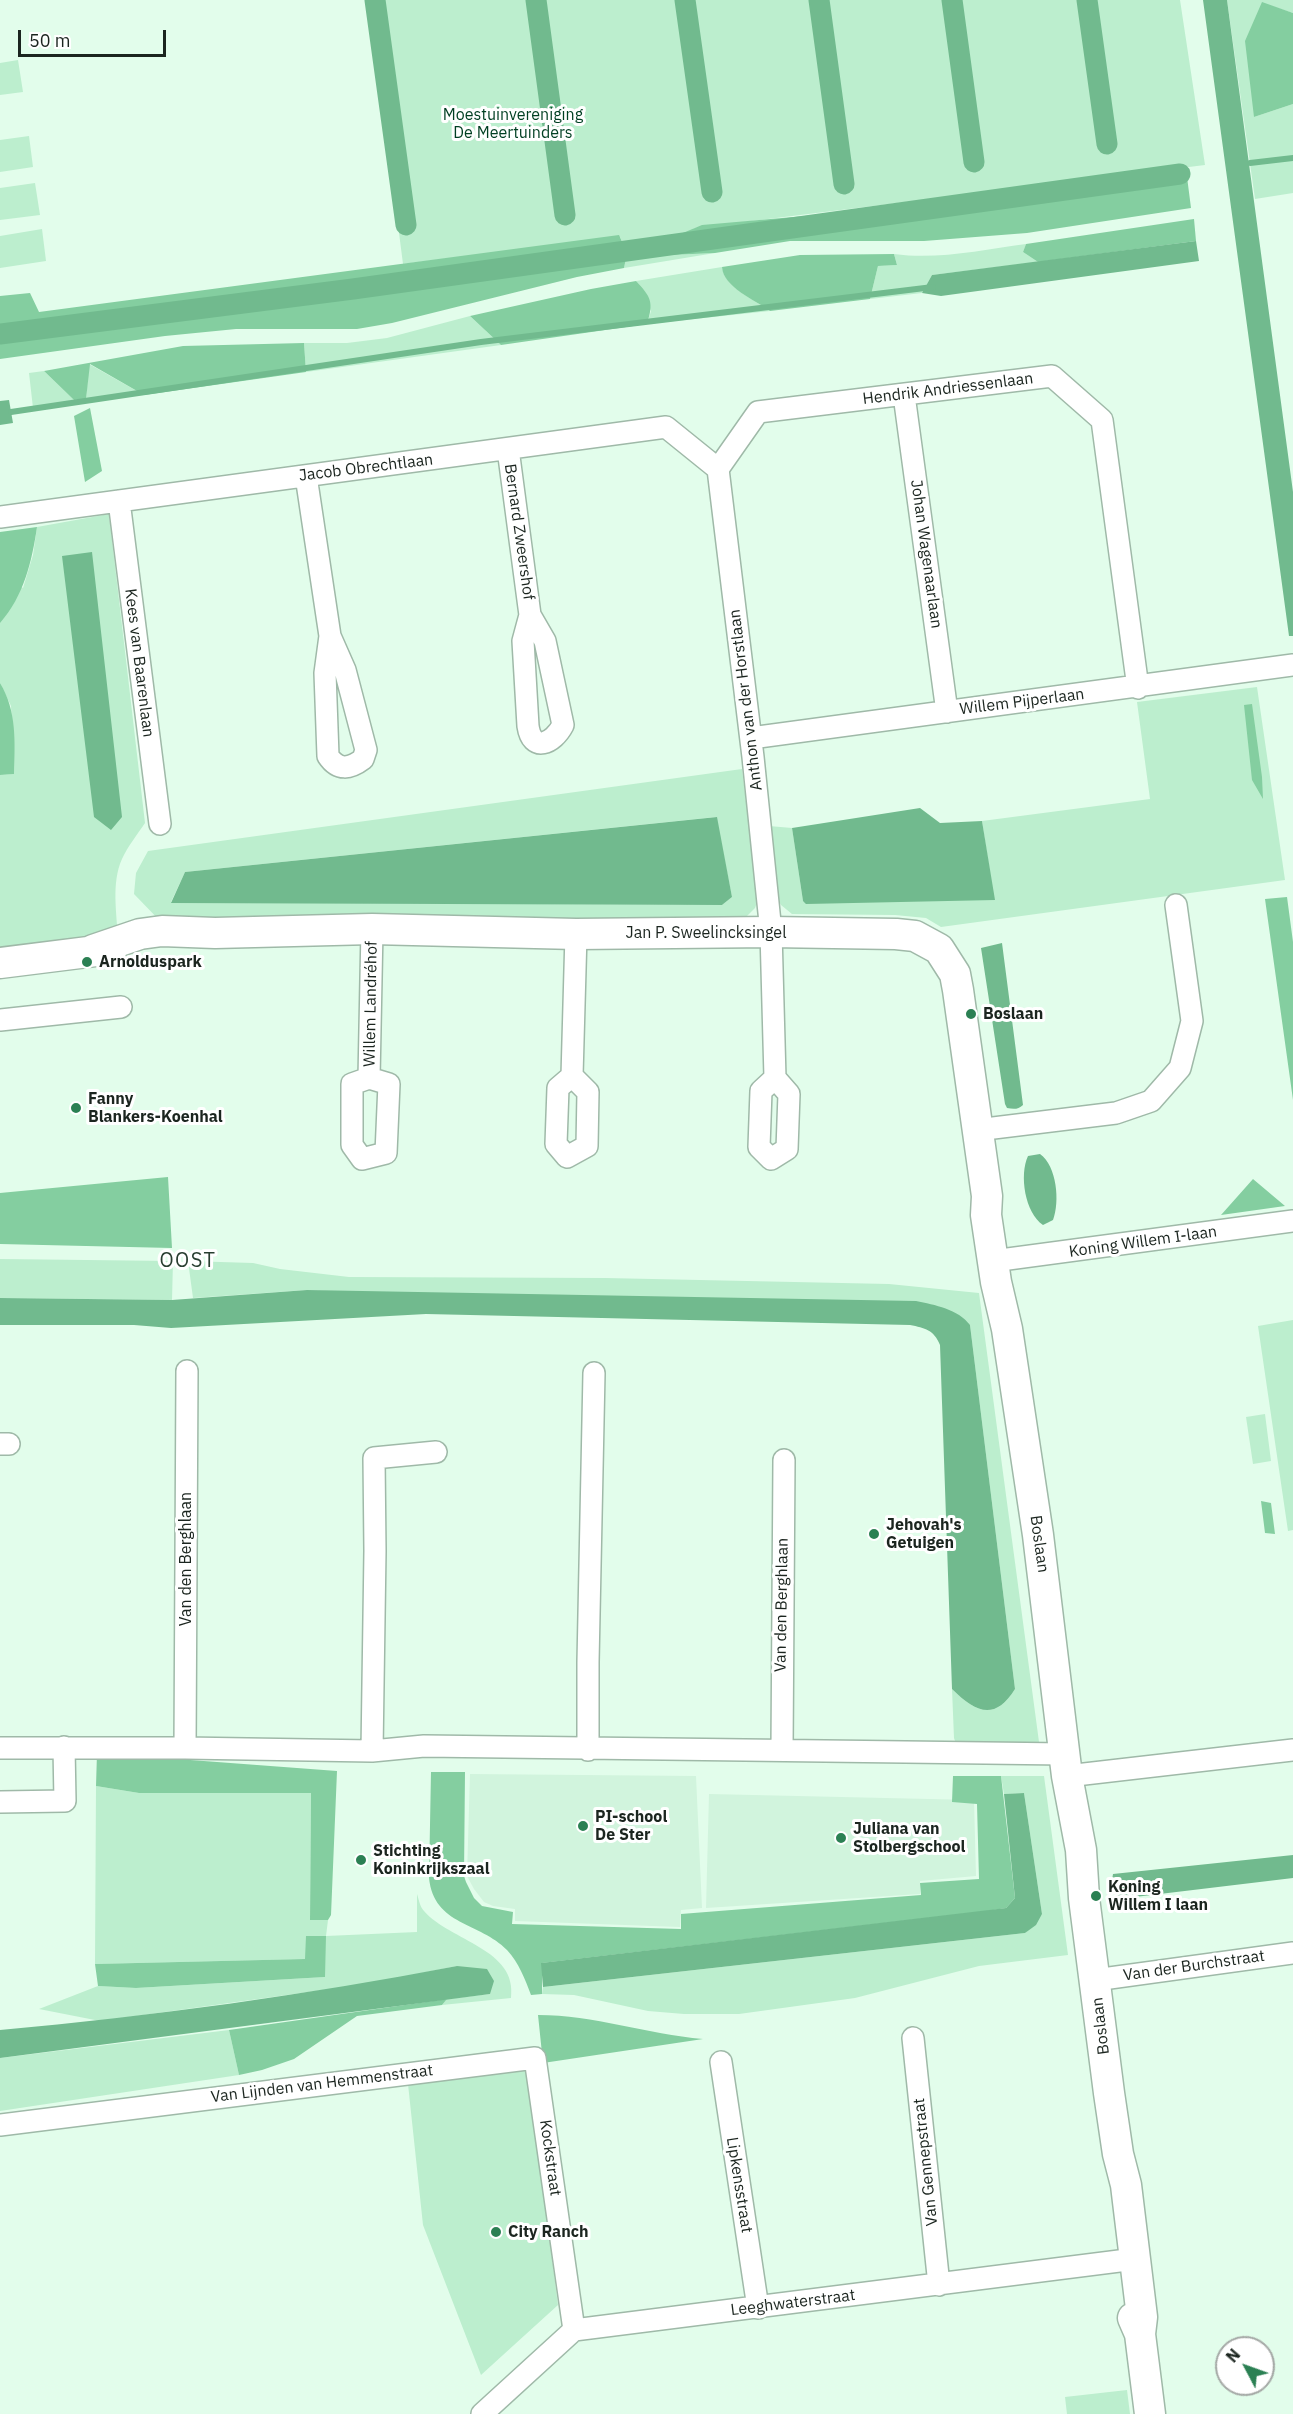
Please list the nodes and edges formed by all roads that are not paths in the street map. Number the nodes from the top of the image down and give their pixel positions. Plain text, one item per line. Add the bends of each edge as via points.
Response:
1 (904, 395) junction
2 (508, 449) junction
3 (718, 468) junction
4 (306, 476) junction
5 (119, 501) junction
6 (0, 518) edge
7 (530, 615) junction
8 (330, 636) junction
9 (1293, 665) edge
10 (1138, 688) junction
11 (947, 712) junction
12 (751, 738) junction
13 (160, 824) dead end
14 (1176, 904) dead end
15 (372, 929) junction
16 (771, 932) junction
17 (576, 934) junction
18 (0, 963) edge
19 (121, 1007) dead end
20 (0, 1020) edge
21 (572, 1076) dead end
22 (369, 1078) dead end
23 (775, 1078) dead end
24 (977, 1130) junction
25 (1293, 1221) edge
26 (999, 1260) junction
27 (186, 1371) dead end
28 (594, 1373) dead end
29 (436, 1452) dead end
30 (784, 1460) dead end
31 (64, 1747) junction
32 (0, 1748) edge
33 (184, 1748) junction
34 (782, 1749) junction
35 (588, 1750) junction
36 (1293, 1750) edge
37 (372, 1751) junction
38 (1066, 1765) junction
39 (0, 1802) edge
40 (1293, 1953) edge
41 (1095, 1980) junction
42 (913, 2038) dead end
43 (535, 2058) joint
44 (721, 2062) dead end
45 (0, 2125) edge
46 (1130, 2260) junction
47 (939, 2285) junction
48 (758, 2308) junction
49 (574, 2330) junction
50 (482, 2414) edge
51 (1150, 2414) edge

1 - 3 street, Hendrik Andriessenlaan via 758,412
1 - 10 street, Hendrik Andriessenlaan via 1052,376 1102,420
1 - 11 street, Johan Wagenaarlaan
2 - 3 street, Jacob Obrechtlaan via 666,427
2 - 4 street, Jacob Obrechtlaan
2 - 7 street, Bernard Zweershof
3 - 12 street, Anthon van der Horstlaan
4 - 5 street, Jacob Obrechtlaan
4 - 8 street
5 - 6 street, Jacob Obrechtlaan
5 - 13 street, Kees van Baarenlaan
7 - 7 street, Bernard Zweershof via 523,641 528,726 537,742 543,743 555,738 563,725 545,641
8 - 8 street via 325,673 328,756 338,767 347,768 363,759 366,750 345,670
9 - 10 street, Willem Pijperlaan
10 - 11 street, Willem Pijperlaan
11 - 12 street, Willem Pijperlaan
12 - 16 street, Anthon van der Horstlaan
14 - 24 street via 1192,1021 1180,1068 1151,1101 1116,1113
15 - 17 street, Jan P. Sweelincksingel
15 - 18 street, Jan P. Sweelincksingel via 215,933 156,947 93,950
15 - 22 street, Willem Landréhof
16 - 17 street, Jan P. Sweelincksingel
16 - 23 street, Anthon van der Horstlaan
16 - 24 street, Jan P. Sweelincksingel via 915,936 939,949 955,974
17 - 21 street
19 - 20 street
24 - 26 street, Jan P. Sweelincksingel via 987,1197 996,1212
25 - 26 street, Koning Willem I-laan
26 - 38 street, Boslaan via 1009,1292 1004,1313 1038,1535
27 - 33 street, Van den Berghlaan
28 - 35 street
29 - 37 street via 374,1458
30 - 34 street, Van den Berghlaan
31 - 32 street
31 - 33 street
31 - 39 street via 65,1801
33 - 37 street
34 - 35 street
34 - 38 street
35 - 37 street via 424,1746
36 - 38 street
38 - 41 street, Boslaan via 1064,1808 1070,1852 1084,1898
40 - 41 street, Van der Burchstraat
41 - 46 street, Boslaan via 1118,2154 1116,2185
42 - 47 street, Van Gennepstraat
43 - 45 street, Van Lijnden van Hemmenstraat
43 - 49 street, Kockstraat
44 - 48 street, Lipkensstraat
46 - 47 street, Leeghwaterstraat
46 - 51 street, Boslaan via 1133,2317 1140,2334
47 - 48 street, Leeghwaterstraat
48 - 49 street, Leeghwaterstraat
49 - 50 street

